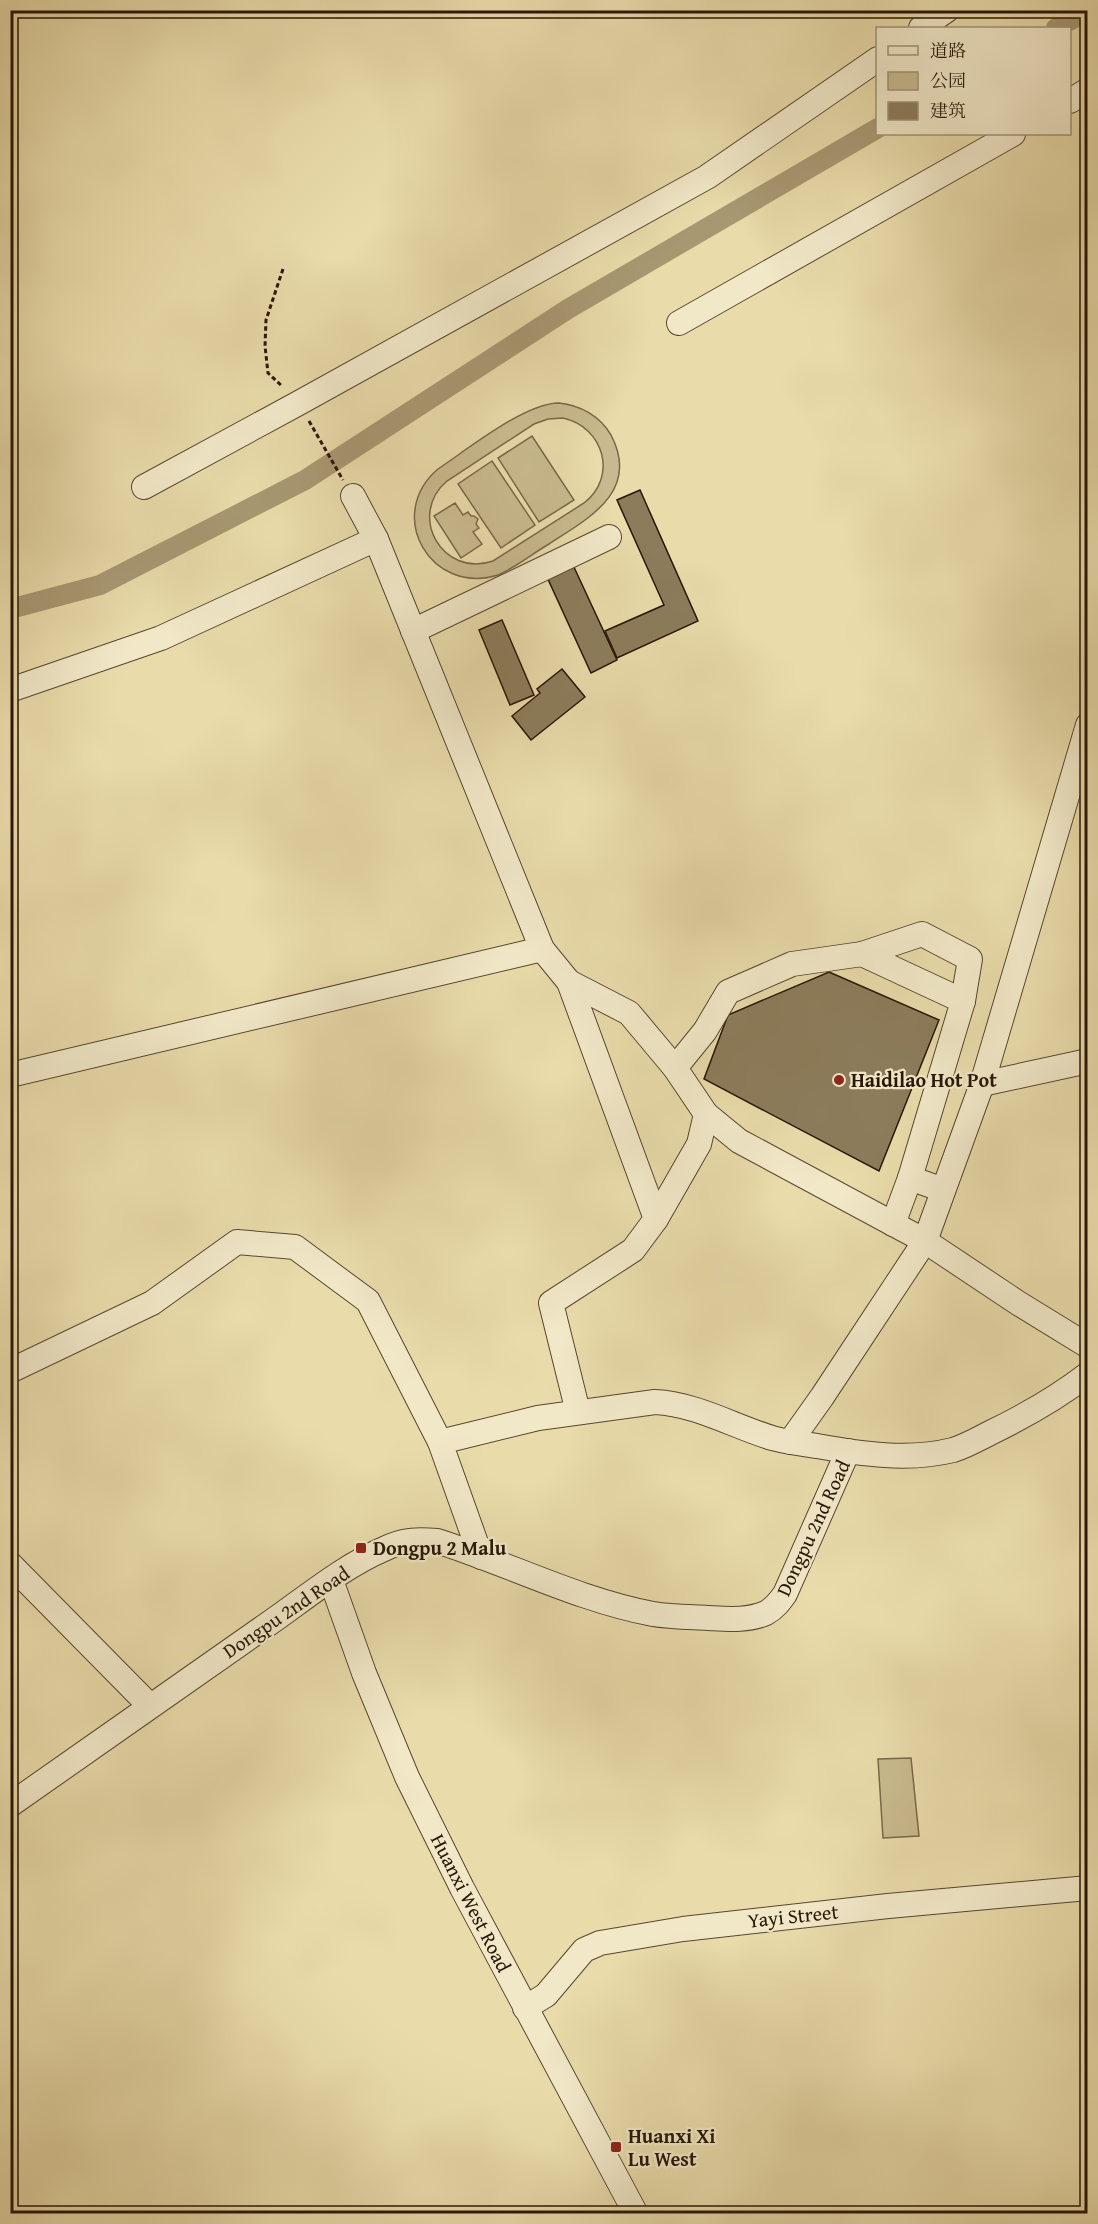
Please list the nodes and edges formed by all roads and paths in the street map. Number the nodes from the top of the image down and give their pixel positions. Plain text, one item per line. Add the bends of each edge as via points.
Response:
1 (947, 10) edge
2 (922, 27) edge
3 (876, 60) edge
4 (1088, 90) edge
5 (1071, 100) edge
6 (1011, 135) edge
7 (282, 269) dead end
8 (679, 323) dead end
9 (303, 412) junction
10 (144, 487) dead end
11 (353, 496) joint
12 (609, 537) dead end
13 (376, 539) junction
14 (412, 631) junction
15 (10, 690) edge
16 (1088, 725) edge
17 (542, 950) junction
18 (862, 954) junction
19 (569, 982) junction
20 (963, 1001) junction
21 (1088, 1061) edge
22 (675, 1068) junction
23 (10, 1075) edge
24 (981, 1084) junction
25 (706, 1114) junction
26 (910, 1178) junction
27 (943, 1190) junction
28 (656, 1219) junction
29 (893, 1224) junction
30 (925, 1241) junction
31 (1088, 1346) edge
32 (10, 1371) edge
33 (1088, 1374) edge
34 (578, 1412) junction
35 (440, 1442) junction
36 (790, 1442) junction
37 (848, 1451) junction
38 (481, 1557) junction
39 (10, 1564) edge
40 (331, 1580) junction
41 (150, 1706) junction
42 (10, 1805) edge
43 (1088, 1888) edge
44 (525, 2008) junction
45 (636, 2214) edge

1 - 2 street
3 - 9 street via 707,177
4 - 5 street
6 - 8 street
7 - 9 path via 266,320 268,374
9 - 10 street
9 - 11 path
11 - 13 street
12 - 14 street
13 - 14 street
13 - 15 street via 161,638
14 - 17 street
16 - 24 street
17 - 19 street
17 - 23 street
18 - 20 street
18 - 20 street via 922,934 970,959
18 - 22 street via 792,964 728,992 705,1031
19 - 22 street via 629,1013
19 - 28 street
20 - 26 street
21 - 24 street
22 - 25 street
24 - 27 street
25 - 28 street via 699,1144
25 - 29 street via 739,1141
26 - 27 street
26 - 29 street
27 - 30 street
28 - 34 street via 633,1250 551,1303
29 - 30 street
30 - 31 street
30 - 36 street
32 - 35 street via 152,1303 237,1242 295,1247 368,1301
33 - 37 street via 1048,1403 954,1450 905,1456
34 - 35 street
34 - 36 street via 674,1403
35 - 38 street
36 - 37 street
37 - 38 street, Dongpu 2nd Road via 786,1594 777,1606 751,1618 679,1617 628,1608
38 - 40 street, Dongpu 2nd Road via 437,1541 416,1539 383,1549
39 - 41 street
40 - 41 street, Dongpu 2nd Road
40 - 44 street, Huanxi West Road via 364,1673 408,1777
41 - 42 street, Dongpu 2nd Road
43 - 44 street, Yayi Street via 682,1929 600,1943 584,1950 546,1995
44 - 45 street, Huanxi West Road

